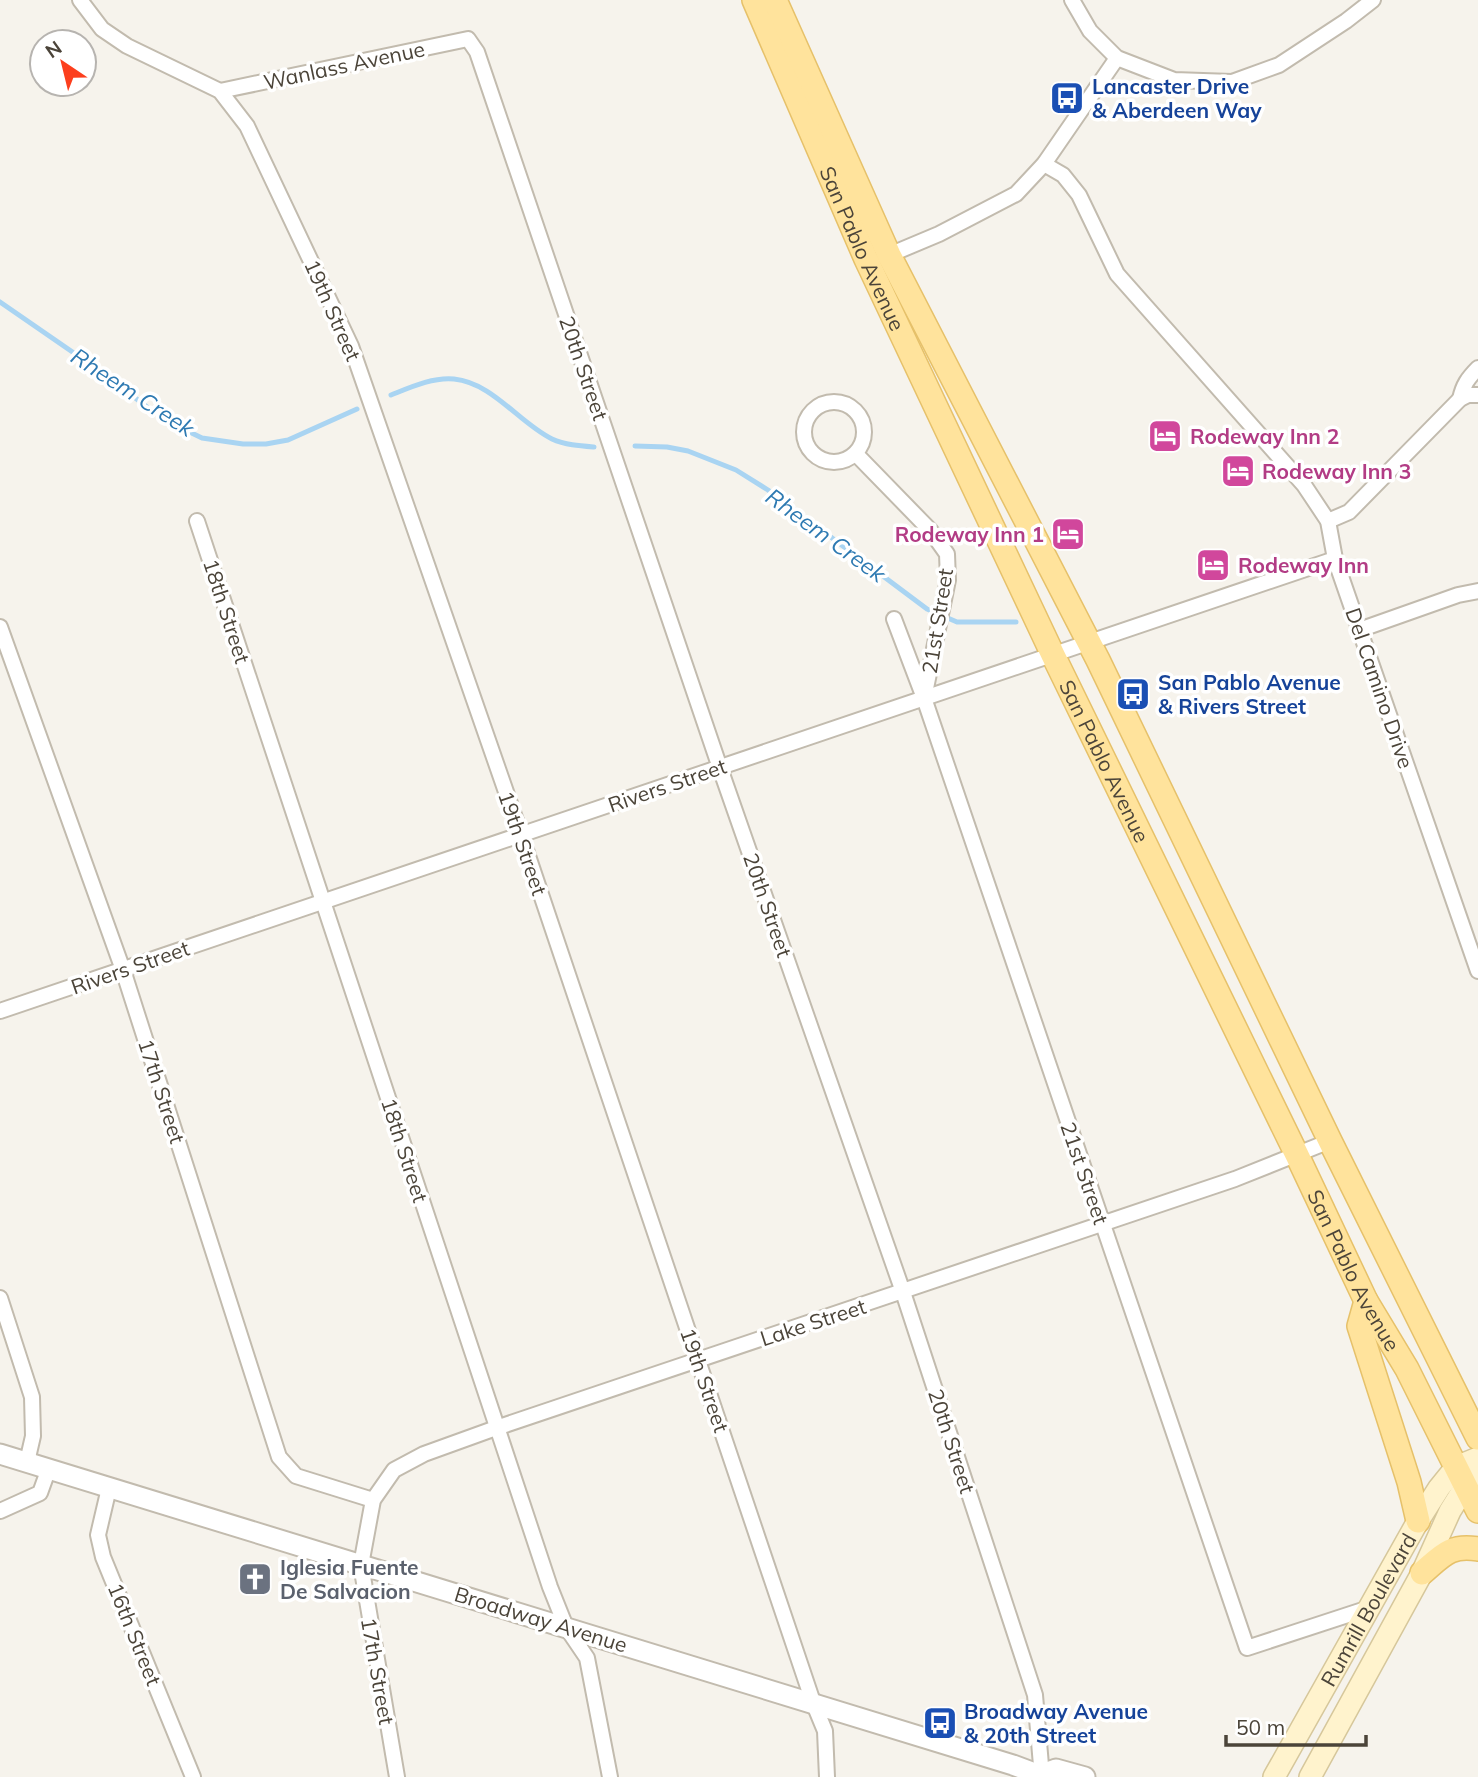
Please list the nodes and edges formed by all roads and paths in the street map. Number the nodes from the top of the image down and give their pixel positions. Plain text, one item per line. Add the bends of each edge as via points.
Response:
1 (80, 0) edge
2 (754, 0) edge
3 (775, 0) edge
4 (1072, 0) edge
5 (1373, 0) edge
6 (468, 39) joint
7 (1117, 58) junction
8 (220, 91) junction
9 (1044, 164) junction
10 (889, 255) junction
11 (1478, 368) edge
12 (1478, 396) edge
13 (1460, 399) junction
14 (856, 454) junction
15 (197, 521) dead end
16 (1328, 521) junction
17 (1335, 559) junction
18 (1478, 591) edge
19 (894, 619) dead end
20 (0, 627) edge
21 (1359, 630) junction
22 (1089, 642) junction
23 (1052, 655) junction
24 (924, 698) junction
25 (720, 768) junction
26 (521, 835) junction
27 (324, 901) junction
28 (123, 970) junction
29 (1478, 971) edge
30 (0, 1011) edge
31 (1330, 1141) junction
32 (1297, 1155) junction
33 (1102, 1224) junction
34 (903, 1292) junction
35 (0, 1298) edge
36 (1366, 1301) junction
37 (698, 1361) junction
38 (496, 1427) junction
39 (1478, 1438) edge
40 (0, 1454) edge
41 (1478, 1458) edge
42 (27, 1462) junction
43 (49, 1468) junction
44 (1467, 1474) edge
45 (109, 1489) junction
46 (373, 1500) junction
47 (3, 1510) edge
48 (1478, 1511) edge
49 (1418, 1521) junction
50 (1478, 1549) edge
51 (361, 1565) junction
52 (1422, 1573) junction
53 (1369, 1608) junction
54 (566, 1627) junction
55 (813, 1702) junction
56 (1279, 1768) edge
57 (1043, 1776) edge
58 (193, 1777) edge
59 (397, 1777) edge
60 (610, 1777) edge
61 (827, 1777) edge
62 (1085, 1777) edge
63 (1263, 1777) edge
64 (1310, 1777) edge

1 - 8 street, 19th Street via 102,29 127,46
2 - 23 main road, San Pablo Avenue via 866,260
3 - 10 main road, San Pablo Avenue
4 - 7 street via 1090,31
5 - 7 street via 1279,65 1232,82 1174,80
6 - 8 street, Wanlass Avenue
6 - 25 street, 20th Street via 477,52
7 - 9 street
8 - 26 street, 19th Street via 247,126 351,346
9 - 10 street via 1016,194
9 - 16 street, Del Camino Drive via 1063,175 1079,195 1117,274 1304,485
10 - 22 main road, San Pablo Avenue
11 - 13 street via 1462,388
12 - 13 street
13 - 16 street via 1349,512
14 - 14 street via 865,432 855,410 833,402 812,411 803,433 813,454 834,463
14 - 24 street, 21st Street via 930,530 947,554 948,580
15 - 27 street, 18th Street
16 - 17 street, Del Camino Drive
17 - 21 street, Del Camino Drive
17 - 22 street, Rivers Street
18 - 21 street
19 - 24 street, 21st Street
20 - 28 street, 17th Street
21 - 29 street, Del Camino Drive
22 - 23 street, Rivers Street
22 - 31 main road, San Pablo Avenue
23 - 24 street, Rivers Street
23 - 32 main road, San Pablo Avenue
24 - 25 street, Rivers Street
24 - 33 street, 21st Street
25 - 26 street, Rivers Street
25 - 34 street, 20th Street
26 - 27 street, Rivers Street
26 - 37 street, 19th Street
27 - 28 street, Rivers Street
27 - 38 street, 18th Street
28 - 30 street, Rivers Street
28 - 46 street, 17th Street via 279,1457 296,1476
31 - 32 street, Lake Street
31 - 39 main road, San Pablo Avenue
32 - 33 street, Lake Street
32 - 36 main road, San Pablo Avenue
33 - 34 street, Lake Street
33 - 53 street, 21st Street via 1247,1648
34 - 37 street, Lake Street
34 - 57 street, 20th Street via 1035,1695
35 - 42 street via 32,1397 33,1436
36 - 44 main road, San Pablo Avenue
36 - 49 main road via 1359,1326
37 - 38 street, Lake Street
37 - 55 street, 19th Street
38 - 46 street, Lake Street via 394,1470
38 - 54 street, 18th Street
40 - 42 street, Broadway Avenue
41 - 44 main road
42 - 43 street, Broadway Avenue
43 - 45 street, Broadway Avenue
43 - 47 street via 40,1493
44 - 48 main road, San Pablo Avenue
44 - 49 main road, Rumrill Boulevard via 1439,1488
44 - 52 main road, Rumrill Boulevard
45 - 51 street, Broadway Avenue
45 - 58 street, 16th Street via 98,1535 103,1557
46 - 51 street, Lake Street
49 - 53 main road, Rumrill Boulevard
50 - 52 main road via 1448,1550
51 - 54 street, Broadway Avenue
51 - 59 street, 17th Street
52 - 64 main road, Rumrill Boulevard
53 - 56 main road, Rumrill Boulevard
54 - 55 street, Broadway Avenue
54 - 60 street, 18th Street via 587,1658
55 - 57 street, Broadway Avenue
55 - 61 street, 19th Street via 825,1731
56 - 63 main road, Rumrill Boulevard
57 - 62 street, Broadway Avenue via 1056,1769

